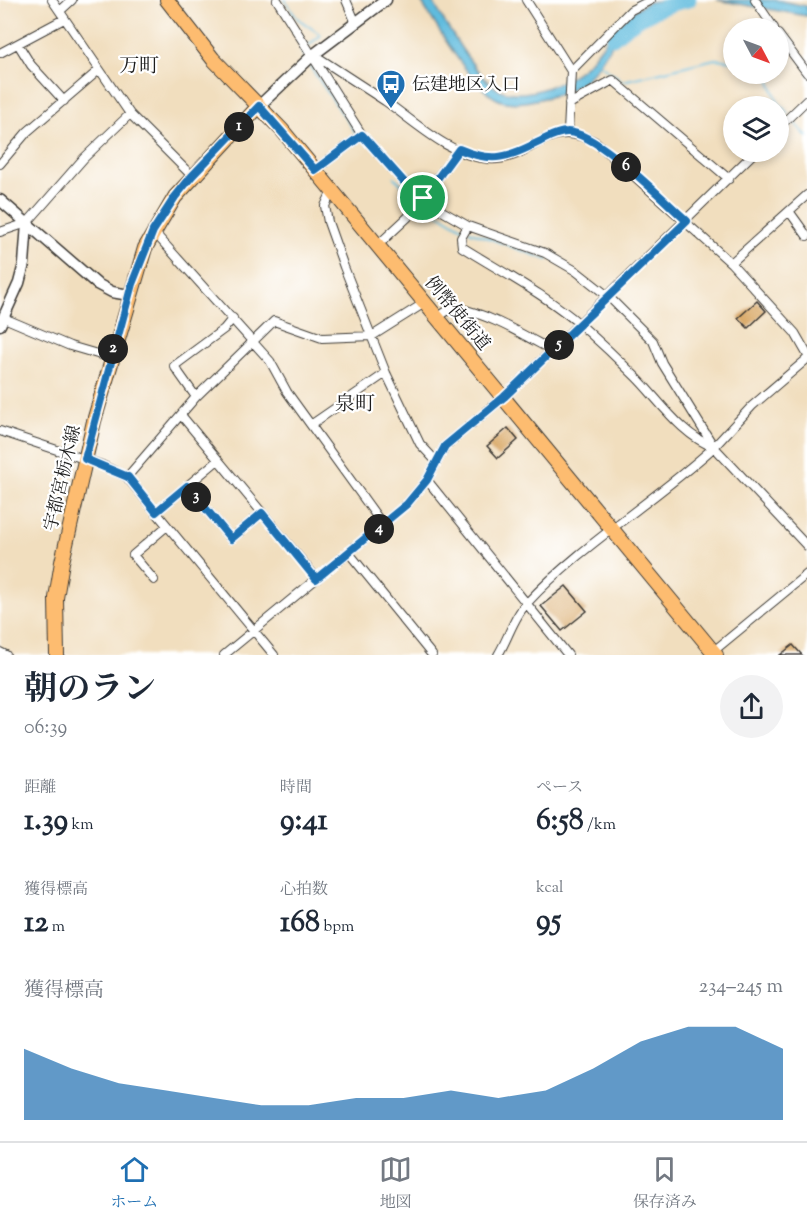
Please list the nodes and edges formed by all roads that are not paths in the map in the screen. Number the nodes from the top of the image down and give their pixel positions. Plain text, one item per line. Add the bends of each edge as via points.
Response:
1 (52, 0) edge
2 (72, 0) edge
3 (167, 0) edge
4 (277, 0) edge
5 (346, 0) edge
6 (386, 0) edge
7 (526, 0) edge
8 (651, 0) edge
9 (755, 0) edge
10 (62, 15) junction
11 (767, 18) edge
12 (355, 21) junction
13 (18, 44) junction
14 (789, 49) edge
15 (0, 53) edge
16 (313, 55) junction
17 (99, 70) junction
18 (571, 72) junction
19 (807, 73) edge
20 (807, 100) edge
21 (64, 101) junction
22 (569, 104) junction
23 (259, 106) junction
24 (130, 114) junction
25 (789, 117) edge
26 (568, 132) junction
27 (362, 135) junction
28 (459, 149) junction
29 (745, 162) edge
30 (0, 164) edge
31 (315, 170) junction
32 (192, 176) junction
33 (729, 179) junction
34 (332, 191) junction
35 (807, 195) edge
36 (423, 198) junction
37 (0, 200) edge
38 (789, 211) junction
39 (687, 221) junction
40 (27, 223) junction
41 (468, 226) junction
42 (153, 231) junction
43 (0, 232) edge
44 (807, 236) edge
45 (378, 245) junction
46 (731, 263) junction
47 (129, 296) junction
48 (609, 297) junction
49 (426, 302) junction
50 (438, 317) junction
51 (233, 318) junction
52 (2, 322) edge
53 (580, 325) junction
54 (372, 336) junction
55 (255, 342) junction
56 (553, 351) junction
57 (807, 357) edge
58 (111, 358) junction
59 (386, 373) junction
60 (196, 397) junction
61 (504, 397) junction
62 (181, 415) junction
63 (312, 424) junction
64 (0, 431) edge
65 (714, 447) junction
66 (85, 459) junction
67 (218, 460) junction
68 (436, 461) junction
69 (128, 477) junction
70 (427, 480) junction
71 (187, 486) junction
72 (156, 512) junction
73 (262, 513) junction
74 (167, 525) junction
75 (384, 525) junction
76 (612, 529) junction
77 (807, 546) edge
78 (349, 553) junction
79 (807, 574) edge
80 (316, 579) junction
81 (154, 580) dead end
82 (525, 604) junction
83 (253, 630) junction
84 (0, 652) edge
85 (712, 654) edge
86 (6, 655) edge
87 (57, 655) edge
88 (224, 655) edge
89 (273, 655) edge
90 (432, 655) edge
91 (498, 655) edge
92 (568, 655) edge

1 - 10 street
2 - 10 street
3 - 23 main road, 例幣使街道 via 213,59
4 - 16 street
5 - 12 street
6 - 12 street
7 - 18 street
8 - 18 street via 631,10
9 - 11 street
10 - 13 street
10 - 17 street
12 - 16 street
13 - 15 street
13 - 21 street via 31,65
14 - 19 street
16 - 23 street
16 - 27 street
16 - 28 street
17 - 21 street
17 - 24 street
18 - 22 street
20 - 25 street
21 - 30 street via 27,132
22 - 26 street
22 - 33 street via 613,80
23 - 31 main road, 例幣使街道
23 - 32 main road, 宇都宮栃木線
24 - 32 street
24 - 40 street via 84,158
26 - 28 street via 553,134 503,158 480,158
26 - 39 street via 596,141
27 - 31 street
27 - 36 street
28 - 36 street
29 - 33 street
31 - 34 main road, 例幣使街道
32 - 42 main road, 宇都宮栃木線
33 - 39 street
34 - 45 main road, 例幣使街道
34 - 54 street via 325,206 328,222
35 - 38 street
36 - 41 street
36 - 45 street
37 - 40 street
38 - 44 street
38 - 46 street
39 - 46 street
39 - 48 street
40 - 43 street
40 - 47 street via 97,284
40 - 52 street via 24,264
41 - 48 street via 545,253
41 - 53 street via 461,238 462,247
42 - 47 main road, 宇都宮栃木線
42 - 51 street
45 - 49 main road, 例幣使街道
46 - 57 street via 795,333
47 - 58 main road, 宇都宮栃木線
48 - 53 street
48 - 65 street via 653,341 662,363
49 - 50 main road, 例幣使街道
49 - 54 street
50 - 56 street via 453,307 467,309
50 - 61 main road, 例幣使街道
51 - 55 street
51 - 60 street via 174,366
52 - 58 street
53 - 56 street
53 - 65 street via 680,423
54 - 55 street via 322,338 274,321
54 - 59 street
55 - 60 street
55 - 63 street
56 - 61 street
57 - 65 street via 760,398
58 - 66 main road, 宇都宮栃木線
59 - 63 street
59 - 68 street via 420,444
60 - 62 street
61 - 68 street via 445,446
61 - 76 main road, 例幣使街道
62 - 67 street
62 - 69 street
63 - 75 street
64 - 66 street
65 - 76 street
65 - 77 street
66 - 69 street
66 - 87 main road, 宇都宮栃木線 via 56,598
67 - 71 street
67 - 73 street
68 - 70 street
69 - 72 street
70 - 75 street
70 - 82 street
71 - 72 street
71 - 73 street via 231,539
72 - 74 street
73 - 80 street
74 - 81 street via 133,555
74 - 83 street
75 - 78 street
76 - 82 street
76 - 85 main road, 例幣使街道
78 - 80 street
78 - 90 street
79 - 85 street
80 - 83 street
82 - 91 street
82 - 92 street
83 - 88 street
83 - 89 street
84 - 86 street

